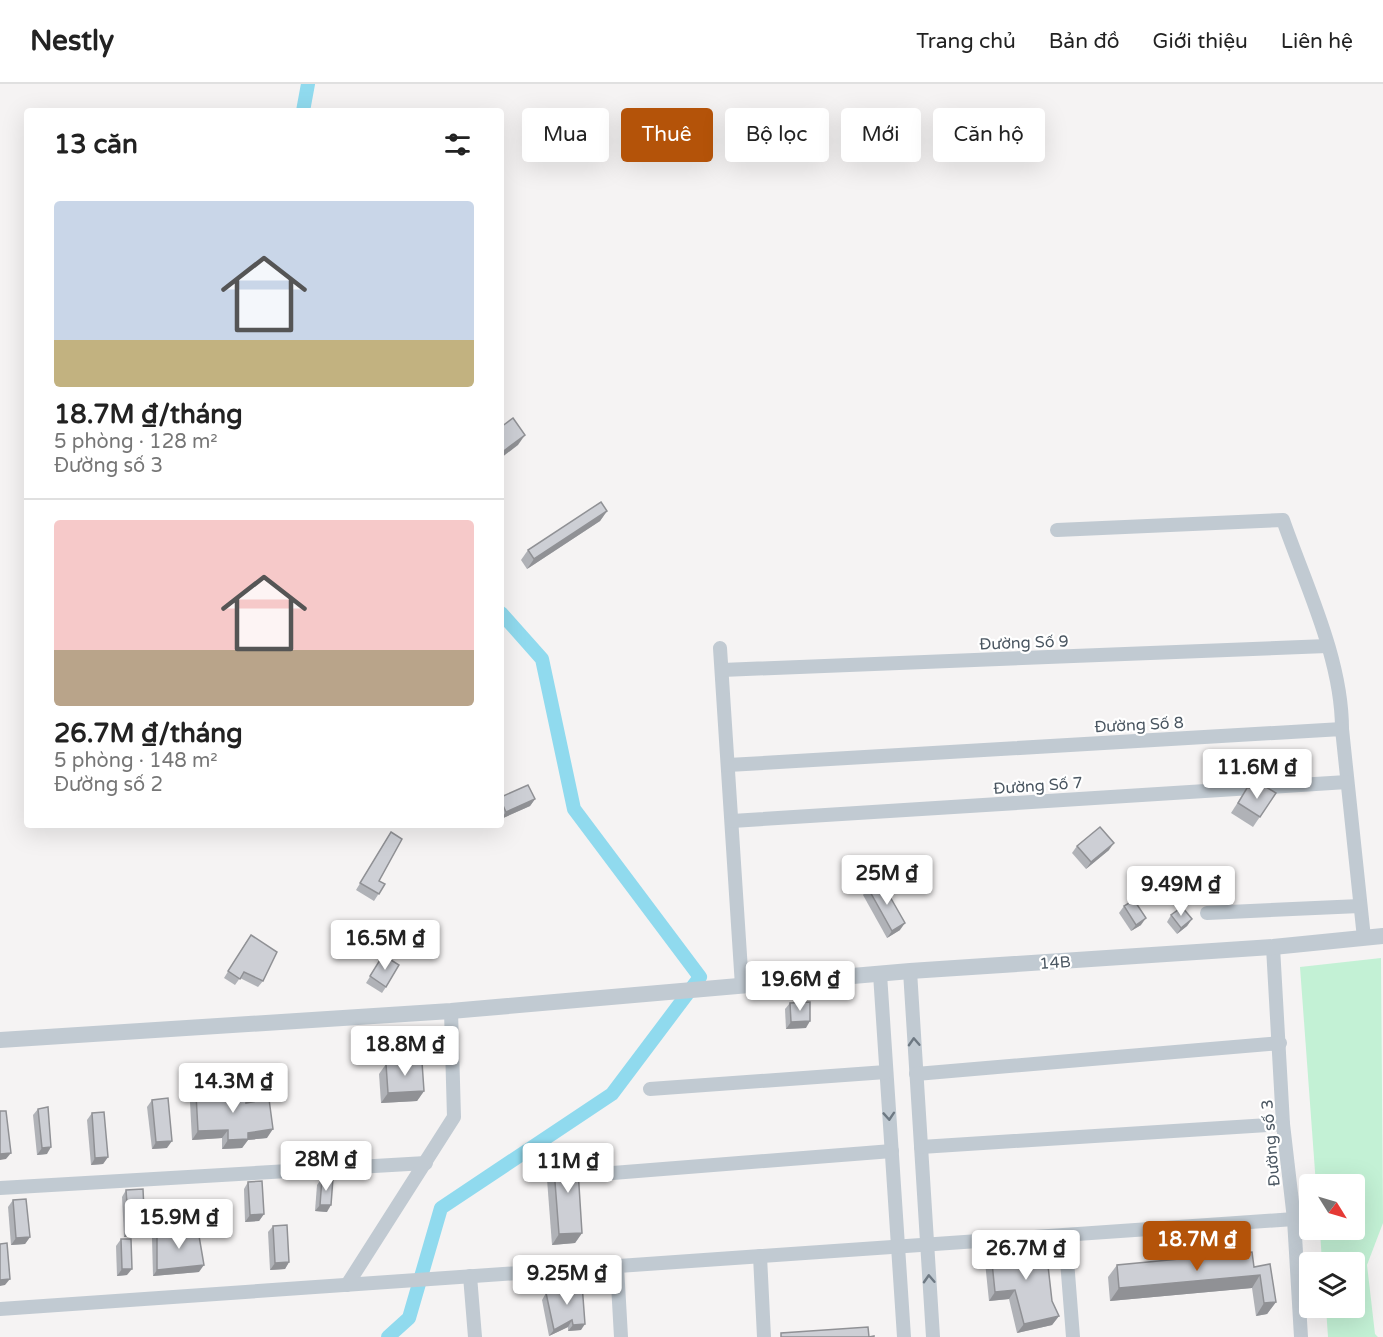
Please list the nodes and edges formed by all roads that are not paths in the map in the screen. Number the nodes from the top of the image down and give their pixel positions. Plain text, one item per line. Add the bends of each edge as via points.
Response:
1 (1057, 530) dead end
2 (1327, 646) junction
3 (720, 648) dead end
4 (722, 670) junction
5 (1342, 729) junction
6 (728, 765) junction
7 (1347, 782) junction
8 (732, 821) junction
9 (1360, 906) junction
10 (1207, 913) dead end
11 (1383, 936) edge
12 (1364, 938) junction
13 (1273, 947) junction
14 (910, 971) junction
15 (880, 974) junction
16 (734, 987) junction
17 (451, 1011) junction
18 (0, 1040) edge
19 (1280, 1044) junction
20 (886, 1072) junction
21 (916, 1074) junction
22 (650, 1089) dead end
23 (1283, 1124) junction
24 (921, 1148) junction
25 (892, 1151) junction
26 (426, 1162) junction
27 (600, 1174) dead end
28 (0, 1188) edge
29 (1294, 1219) junction
30 (1065, 1235) junction
31 (927, 1244) junction
32 (898, 1246) junction
33 (760, 1256) junction
34 (617, 1266) junction
35 (470, 1276) junction
36 (347, 1285) junction
37 (0, 1309) edge
38 (475, 1337) edge
39 (621, 1337) edge
40 (764, 1337) edge
41 (904, 1337) edge
42 (933, 1337) edge
43 (1073, 1337) edge
44 (1301, 1337) edge

1 - 2 street via 1282,520
2 - 4 street, Đường Số 9
2 - 5 street via 1342,702
3 - 4 street
4 - 6 street
5 - 6 street, Đường Số 8
5 - 7 street
6 - 8 street
7 - 8 street, Đường Số 7
7 - 9 street
8 - 16 street
9 - 10 street
9 - 12 street
11 - 12 street, 14B
12 - 13 street, 14B
13 - 14 street, 14B
13 - 19 street, Đường số 3
14 - 15 street, 14B
21 -> 14 street
15 - 16 street, 14B
15 - 20 street
16 - 17 street, 14B
17 - 18 street, 14B
17 - 26 street via 454,1117
19 - 21 street
19 - 23 street, Đường số 3
20 - 22 street
20 -> 25 street
21 - 24 street
23 - 24 street
23 - 29 street, Đường số 3
24 - 31 street
25 - 27 street
25 - 32 street
26 - 28 street
26 - 36 street
29 - 30 street
29 - 44 street, Đường số 3
30 - 31 street
30 - 43 street
31 - 32 street
42 -> 31 street
32 - 33 street
32 - 41 street
33 - 34 street
33 - 40 street
34 - 35 street
34 - 39 street
35 - 36 street
35 - 38 street
36 - 37 street

